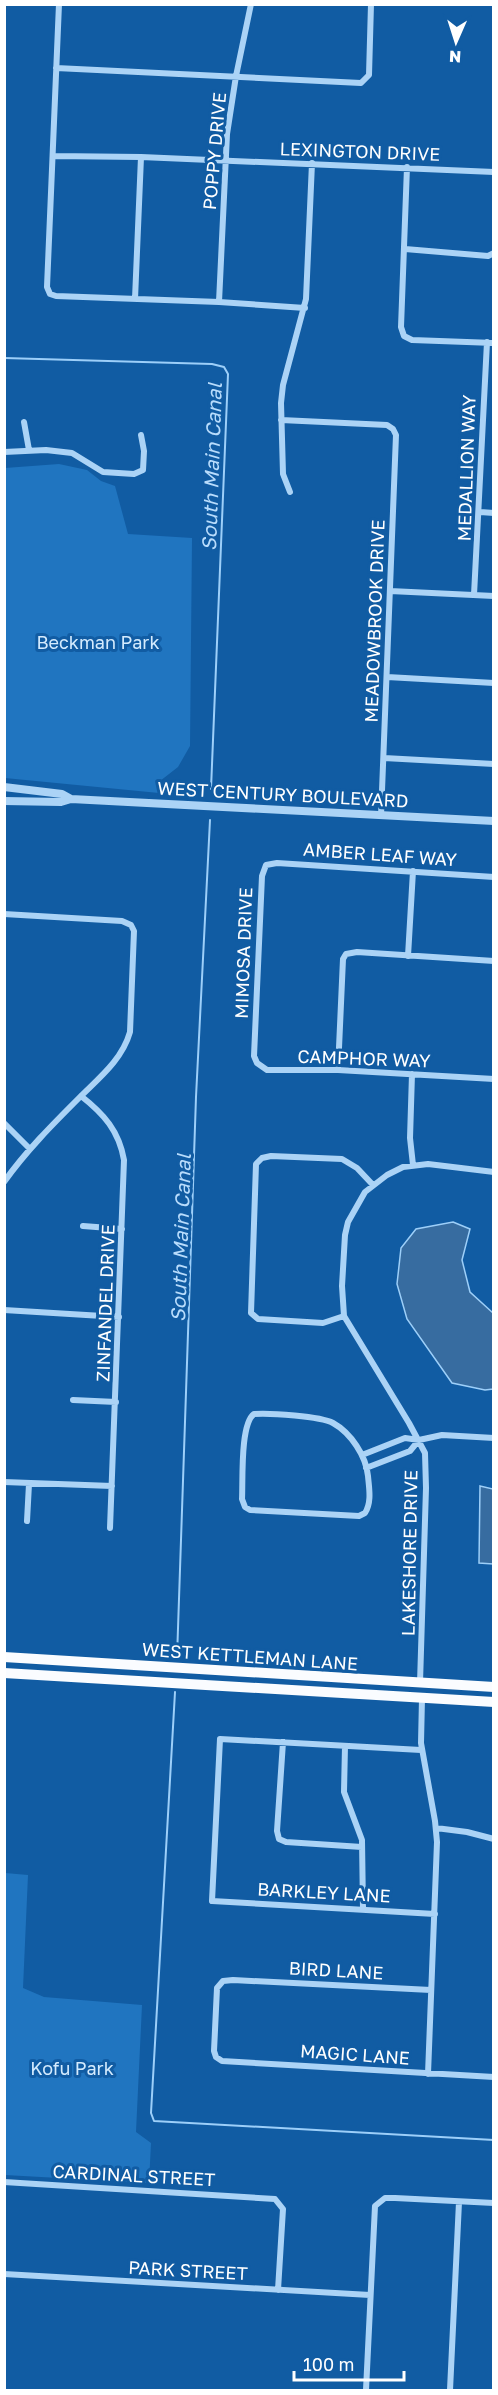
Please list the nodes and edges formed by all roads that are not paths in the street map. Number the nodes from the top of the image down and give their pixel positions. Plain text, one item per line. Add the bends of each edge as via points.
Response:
1 (59, 4) edge
2 (251, 4) edge
3 (371, 4) edge
4 (56, 68) junction
5 (236, 76) junction
6 (53, 156) junction
7 (141, 157) junction
8 (226, 160) junction
9 (312, 163) junction
10 (407, 167) junction
11 (494, 172) edge
12 (405, 249) junction
13 (494, 253) edge
14 (135, 299) junction
15 (219, 302) junction
16 (305, 308) junction
17 (490, 343) edge
18 (281, 420) junction
19 (24, 422) dead end
20 (141, 435) dead end
21 (29, 450) junction
22 (4, 452) edge
23 (290, 492) dead end
24 (480, 512) junction
25 (494, 513) edge
26 (390, 591) junction
27 (474, 595) junction
28 (494, 596) edge
29 (387, 677) junction
30 (494, 683) edge
31 (384, 758) junction
32 (494, 764) edge
33 (4, 787) edge
34 (71, 799) junction
35 (4, 801) edge
36 (381, 816) junction
37 (494, 822) edge
38 (266, 865) joint
39 (413, 871) junction
40 (494, 877) edge
41 (4, 914) edge
42 (408, 956) junction
43 (494, 961) edge
44 (254, 1043) joint
45 (338, 1071) junction
46 (411, 1074) junction
47 (494, 1079) edge
48 (81, 1096) junction
49 (4, 1123) edge
50 (30, 1149) junction
51 (413, 1165) junction
52 (494, 1172) edge
53 (4, 1182) edge
54 (373, 1185) junction
55 (82, 1226) dead end
56 (122, 1229) junction
57 (4, 1310) edge
58 (344, 1316) junction
59 (119, 1317) junction
60 (73, 1400) dead end
61 (116, 1402) junction
62 (494, 1438) edge
63 (419, 1440) junction
64 (362, 1455) junction
65 (366, 1468) junction
66 (4, 1482) edge
67 (28, 1484) junction
68 (112, 1486) junction
69 (27, 1521) dead end
70 (110, 1528) dead end
71 (4, 1657) edge
72 (4, 1673) edge
73 (420, 1683) junction
74 (494, 1687) edge
75 (328, 1692) junction
76 (494, 1694) edge
77 (422, 1698) junction
78 (494, 1702) edge
79 (282, 1742) junction
80 (345, 1746) junction
81 (422, 1750) junction
82 (436, 1828) junction
83 (494, 1839) edge
84 (362, 1847) junction
85 (363, 1910) junction
86 (435, 1914) junction
87 (431, 1990) junction
88 (216, 2058) joint
89 (428, 2074) junction
90 (494, 2078) edge
91 (4, 2182) edge
92 (459, 2202) junction
93 (494, 2204) edge
94 (4, 2274) edge
95 (278, 2290) junction
96 (369, 2295) junction
97 (366, 2391) edge
98 (450, 2391) edge

1 - 4 street
2 - 5 street, POPPY DRIVE
3 - 5 street via 369,75 361,83
4 - 5 street
4 - 6 street
5 - 8 street, POPPY DRIVE
6 - 7 street, LEXINGTON DRIVE
6 - 14 street via 47,287 50,294
7 - 8 street, LEXINGTON DRIVE
7 - 14 street
8 - 9 street, LEXINGTON DRIVE
8 - 15 street, POPPY DRIVE
9 - 10 street, LEXINGTON DRIVE
9 - 16 street
10 - 11 street, LEXINGTON DRIVE
10 - 12 street
12 - 13 street via 488,256
12 - 17 street via 401,327 404,336 412,340
14 - 15 street
15 - 16 street
16 - 18 street via 283,385
17 - 24 street, MEDALLION WAY
18 - 23 street via 283,474
18 - 26 street, MEADOWBROOK DRIVE via 387,425 393,429 396,435
19 - 21 street
20 - 21 street via 143,470 135,474 103,472 72,453
21 - 22 street
24 - 25 street
24 - 27 street, MEDALLION WAY
26 - 27 street
26 - 29 street, MEADOWBROOK DRIVE
27 - 28 street
29 - 30 street
29 - 31 street, MEADOWBROOK DRIVE
31 - 32 street
31 - 36 street, MEADOWBROOK DRIVE
33 - 34 street, WEST CENTURY BOULEVARD via 62,794
34 - 35 street, WEST CENTURY BOULEVARD
34 - 36 street, WEST CENTURY BOULEVARD
36 - 37 street, WEST CENTURY BOULEVARD
38 - 39 street, AMBER LEAF WAY via 277,862
38 - 44 street, MIMOSA DRIVE via 261,876
39 - 40 street, AMBER LEAF WAY
39 - 42 street
41 - 48 street via 122,921 134,931 130,1032 122,1052
42 - 43 street
42 - 45 street via 350,952 343,959
44 - 45 street, CAMPHOR WAY via 257,1064 267,1070
45 - 46 street, CAMPHOR WAY
46 - 47 street, CAMPHOR WAY
46 - 51 street
48 - 50 street
48 - 56 street, ZINFANDEL DRIVE via 109,1121 122,1146
49 - 50 street
50 - 53 street
51 - 52 street, LAKESHORE DRIVE
51 - 54 street, LAKESHORE DRIVE
54 - 58 street, LAKESHORE DRIVE via 348,1222 342,1286
54 - 58 street via 342,1159 271,1156 256,1164 251,1313 258,1319 323,1323
55 - 56 street
56 - 59 street, ZINFANDEL DRIVE
57 - 59 street
58 - 63 street, LAKESHORE DRIVE
59 - 61 street, ZINFANDEL DRIVE
60 - 61 street
61 - 68 street, ZINFANDEL DRIVE
62 - 63 street via 442,1435
63 - 64 street via 405,1438
63 - 65 street via 410,1451
63 - 73 street, LAKESHORE DRIVE via 426,1470
64 - 65 street
64 - 65 street via 332,1422 254,1414 245,1431 243,1503 250,1510 362,1515 368,1510
66 - 67 street
67 - 68 street
67 - 69 street
68 - 70 street, ZINFANDEL DRIVE
71 - 73 main road, WEST KETTLEMAN LANE
72 - 75 main road, WEST KETTLEMAN LANE
73 - 74 main road, WEST KETTLEMAN LANE
73 - 75 main road via 412,1690 335,1687
75 - 77 main road, WEST KETTLEMAN LANE
76 - 77 main road via 428,1691
77 - 78 main road, WEST KETTLEMAN LANE
77 - 81 street
79 - 80 street
79 - 84 street via 279,1839
79 - 85 street, BARKLEY LANE via 220,1739 212,1901
80 - 81 street
80 - 84 street via 344,1792 360,1831
81 - 82 street
82 - 83 street
82 - 86 street
84 - 85 street
85 - 86 street, BARKLEY LANE
86 - 87 street
87 - 88 street, BIRD LANE via 223,1981 218,1985
87 - 89 street
88 - 89 street, MAGIC LANE
89 - 90 street, MAGIC LANE
91 - 95 street, CARDINAL STREET via 275,2199 282,2209
92 - 93 street
92 - 96 street via 385,2198 375,2206
92 - 98 street
94 - 95 street, PARK STREET
95 - 96 street, PARK STREET
96 - 97 street

